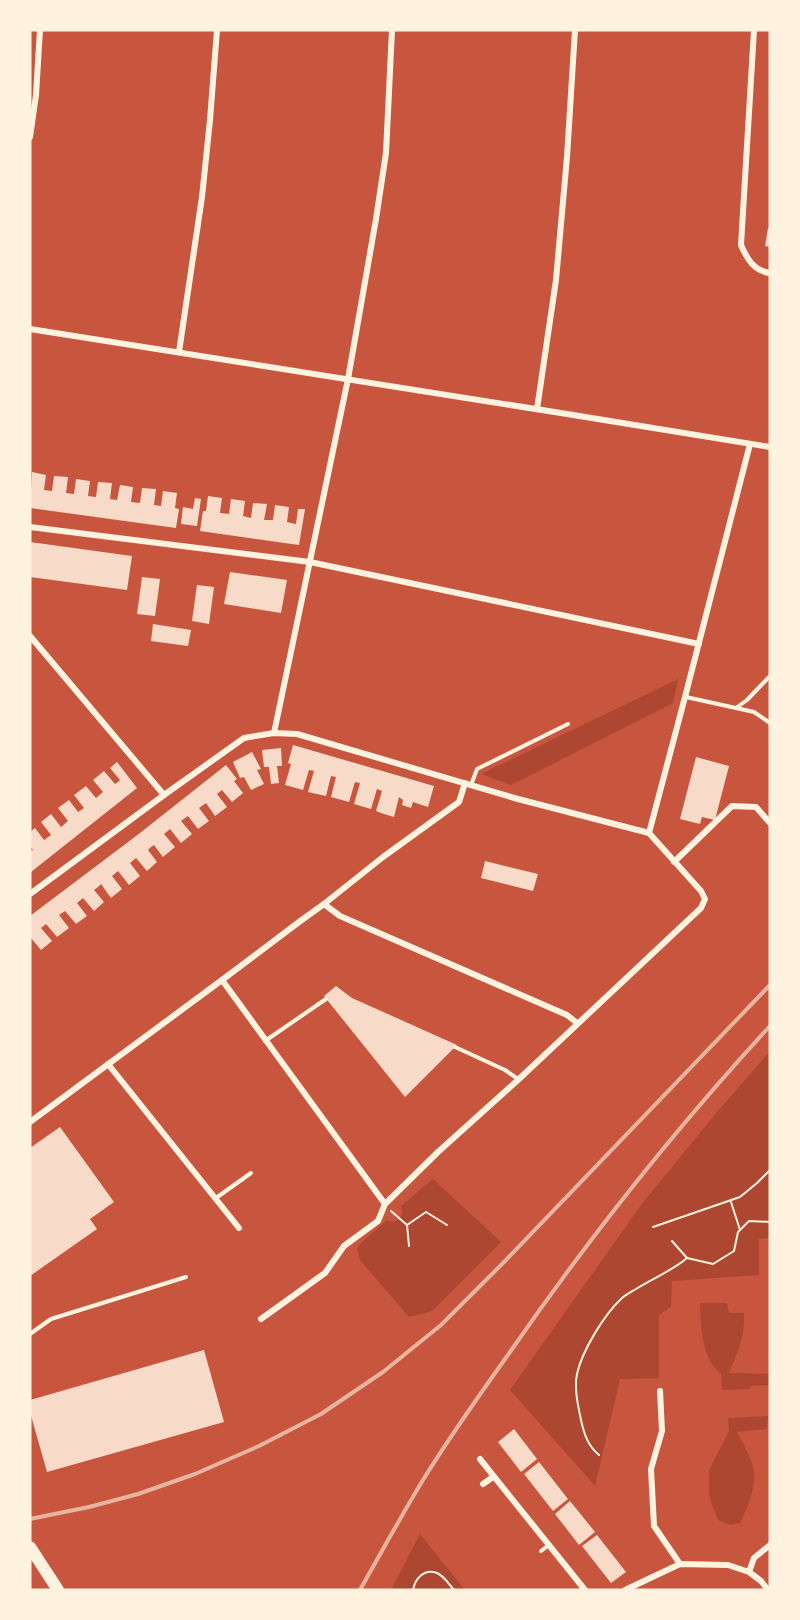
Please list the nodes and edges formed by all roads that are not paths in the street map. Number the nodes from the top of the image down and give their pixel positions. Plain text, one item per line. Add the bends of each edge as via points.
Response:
1 (40, 30) edge
2 (217, 30) edge
3 (393, 30) edge
4 (575, 30) edge
5 (754, 30) edge
6 (30, 137) edge
7 (770, 273) edge
8 (30, 329) edge
9 (179, 352) junction
10 (348, 379) junction
11 (537, 409) junction
12 (750, 444) junction
13 (770, 447) edge
14 (30, 527) edge
15 (310, 562) junction
16 (30, 636) edge
17 (699, 644) junction
18 (770, 676) edge
19 (685, 697) junction
20 (736, 708) junction
21 (770, 723) edge
22 (568, 724) dead end
23 (274, 733) junction
24 (468, 784) junction
25 (164, 795) junction
26 (770, 823) edge
27 (649, 833) junction
28 (674, 862) junction
29 (30, 893) edge
30 (324, 904) junction
31 (222, 980) junction
32 (326, 999) dead end
33 (578, 1023) junction
34 (266, 1041) junction
35 (455, 1047) dead end
36 (108, 1064) junction
37 (519, 1079) junction
38 (30, 1122) edge
39 (251, 1173) dead end
40 (216, 1198) junction
41 (385, 1204) junction
42 (239, 1228) dead end
43 (186, 1277) dead end
44 (261, 1319) dead end
45 (30, 1335) edge
46 (660, 1391) dead end
47 (480, 1459) dead end
48 (493, 1476) junction
49 (483, 1484) dead end
50 (549, 1545) junction
51 (770, 1545) edge
52 (30, 1547) edge
53 (541, 1551) dead end
54 (680, 1564) junction
55 (749, 1572) junction
56 (58, 1590) edge
57 (585, 1590) edge
58 (625, 1590) edge
59 (768, 1590) edge

1 - 6 street
2 - 9 street via 202,197
3 - 10 street via 386,153
4 - 11 street via 556,280
5 - 7 street via 741,245 754,266
8 - 9 street
9 - 10 street
10 - 11 street
10 - 15 street
11 - 12 street
12 - 13 street
12 - 17 street
14 - 15 street
15 - 17 street
15 - 23 street
16 - 25 street
17 - 19 street
18 - 20 lane
19 - 20 lane
19 - 27 street
20 - 21 lane via 754,712
22 - 24 lane via 477,769
23 - 24 street via 297,734
23 - 25 street via 244,738
24 - 27 street
24 - 30 street via 459,802
25 - 29 street
26 - 28 street via 756,807 732,806
27 - 28 street
28 - 33 street via 701,891 705,899 701,908
30 - 31 street
30 - 33 street via 340,916
31 - 34 street
31 - 36 street
32 - 34 lane
33 - 37 street
34 - 41 street
35 - 37 lane
36 - 38 street
36 - 40 street
37 - 41 street
39 - 40 lane
40 - 42 street
41 - 44 street via 378,1221 344,1246 325,1273
43 - 45 lane via 51,1319
46 - 54 street via 662,1431 651,1469 654,1526
47 - 48 street
48 - 49 street
48 - 50 street
50 - 53 lane
50 - 57 street
51 - 55 street via 754,1558
52 - 56 main road
54 - 55 street via 728,1565
54 - 58 street
55 - 59 street

